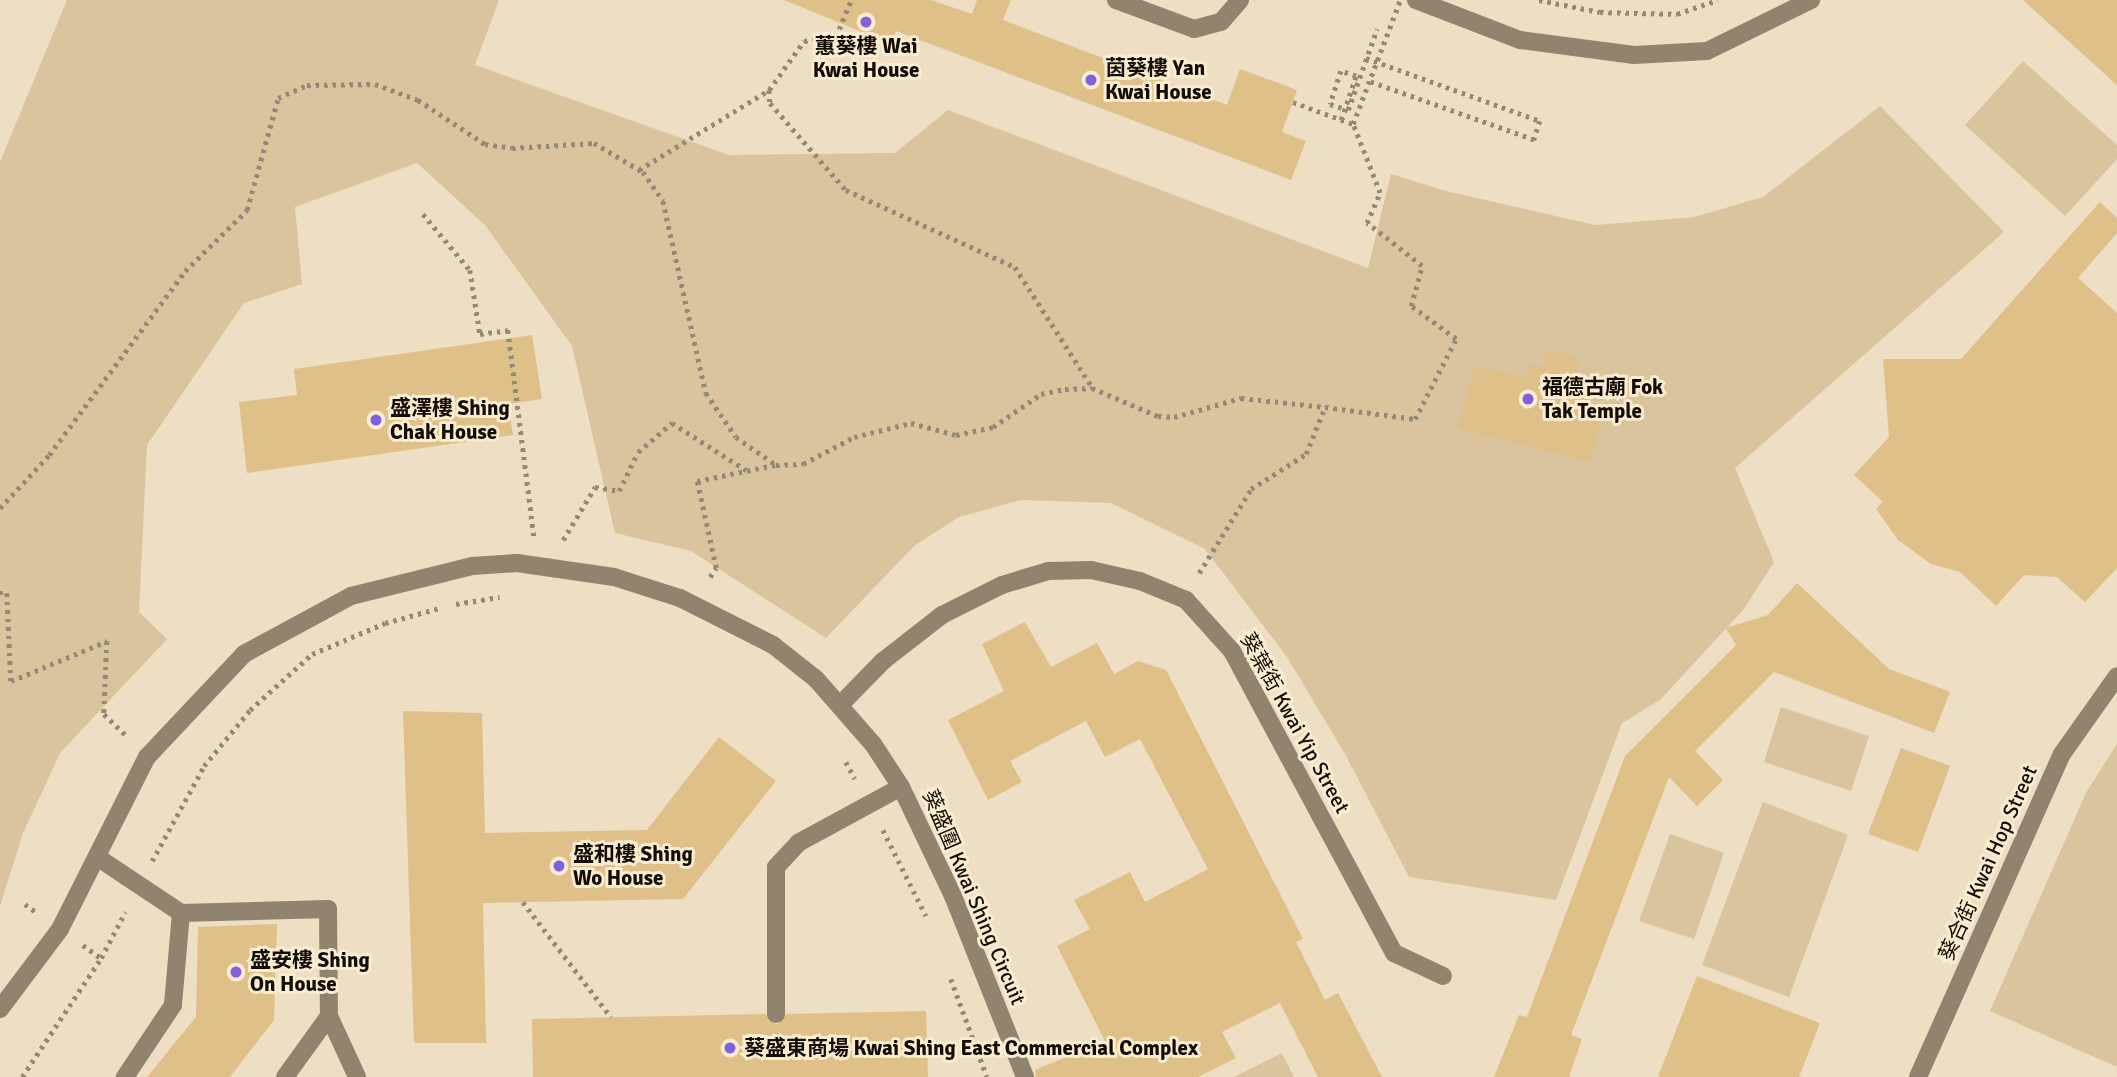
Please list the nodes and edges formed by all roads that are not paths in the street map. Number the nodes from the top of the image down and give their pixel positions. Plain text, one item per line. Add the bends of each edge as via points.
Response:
1 (1116, 0) edge
2 (1240, 0) edge
3 (1416, 0) edge
4 (1811, 0) edge
5 (2117, 676) edge
6 (840, 705) junction
7 (901, 787) junction
8 (97, 857) junction
9 (181, 913) junction
10 (1443, 976) dead end
11 (0, 1009) edge
12 (776, 1014) dead end
13 (330, 1016) junction
14 (125, 1077) edge
15 (285, 1077) edge
16 (357, 1077) edge
17 (1026, 1077) edge
18 (1918, 1077) edge

1 - 2 street via 1194,29 1221,22
3 - 4 street via 1520,40 1634,55 1707,51
5 - 18 street, 葵合街 Kwai Hop Street via 2062,754
6 - 7 street, 葵盛圍 Kwai Shing Circuit
6 - 8 street, 葵盛圍 Kwai Shing Circuit via 772,645 649,587 572,569 517,563 405,579 306,616 244,654 147,757
6 - 10 street, 葵葉街 Kwai Yip Street via 883,662 942,615 1002,586 1048,571 1103,573 1140,581 1185,600 1233,651 1394,953
7 - 12 street via 788,853 776,867
7 - 17 street, 葵盛圍 Kwai Shing Circuit via 953,896
8 - 9 street
8 - 11 street, 葵盛圍 Kwai Shing Circuit via 60,929
9 - 13 street via 328,909
9 - 14 street via 173,1005
13 - 15 street
13 - 16 street

